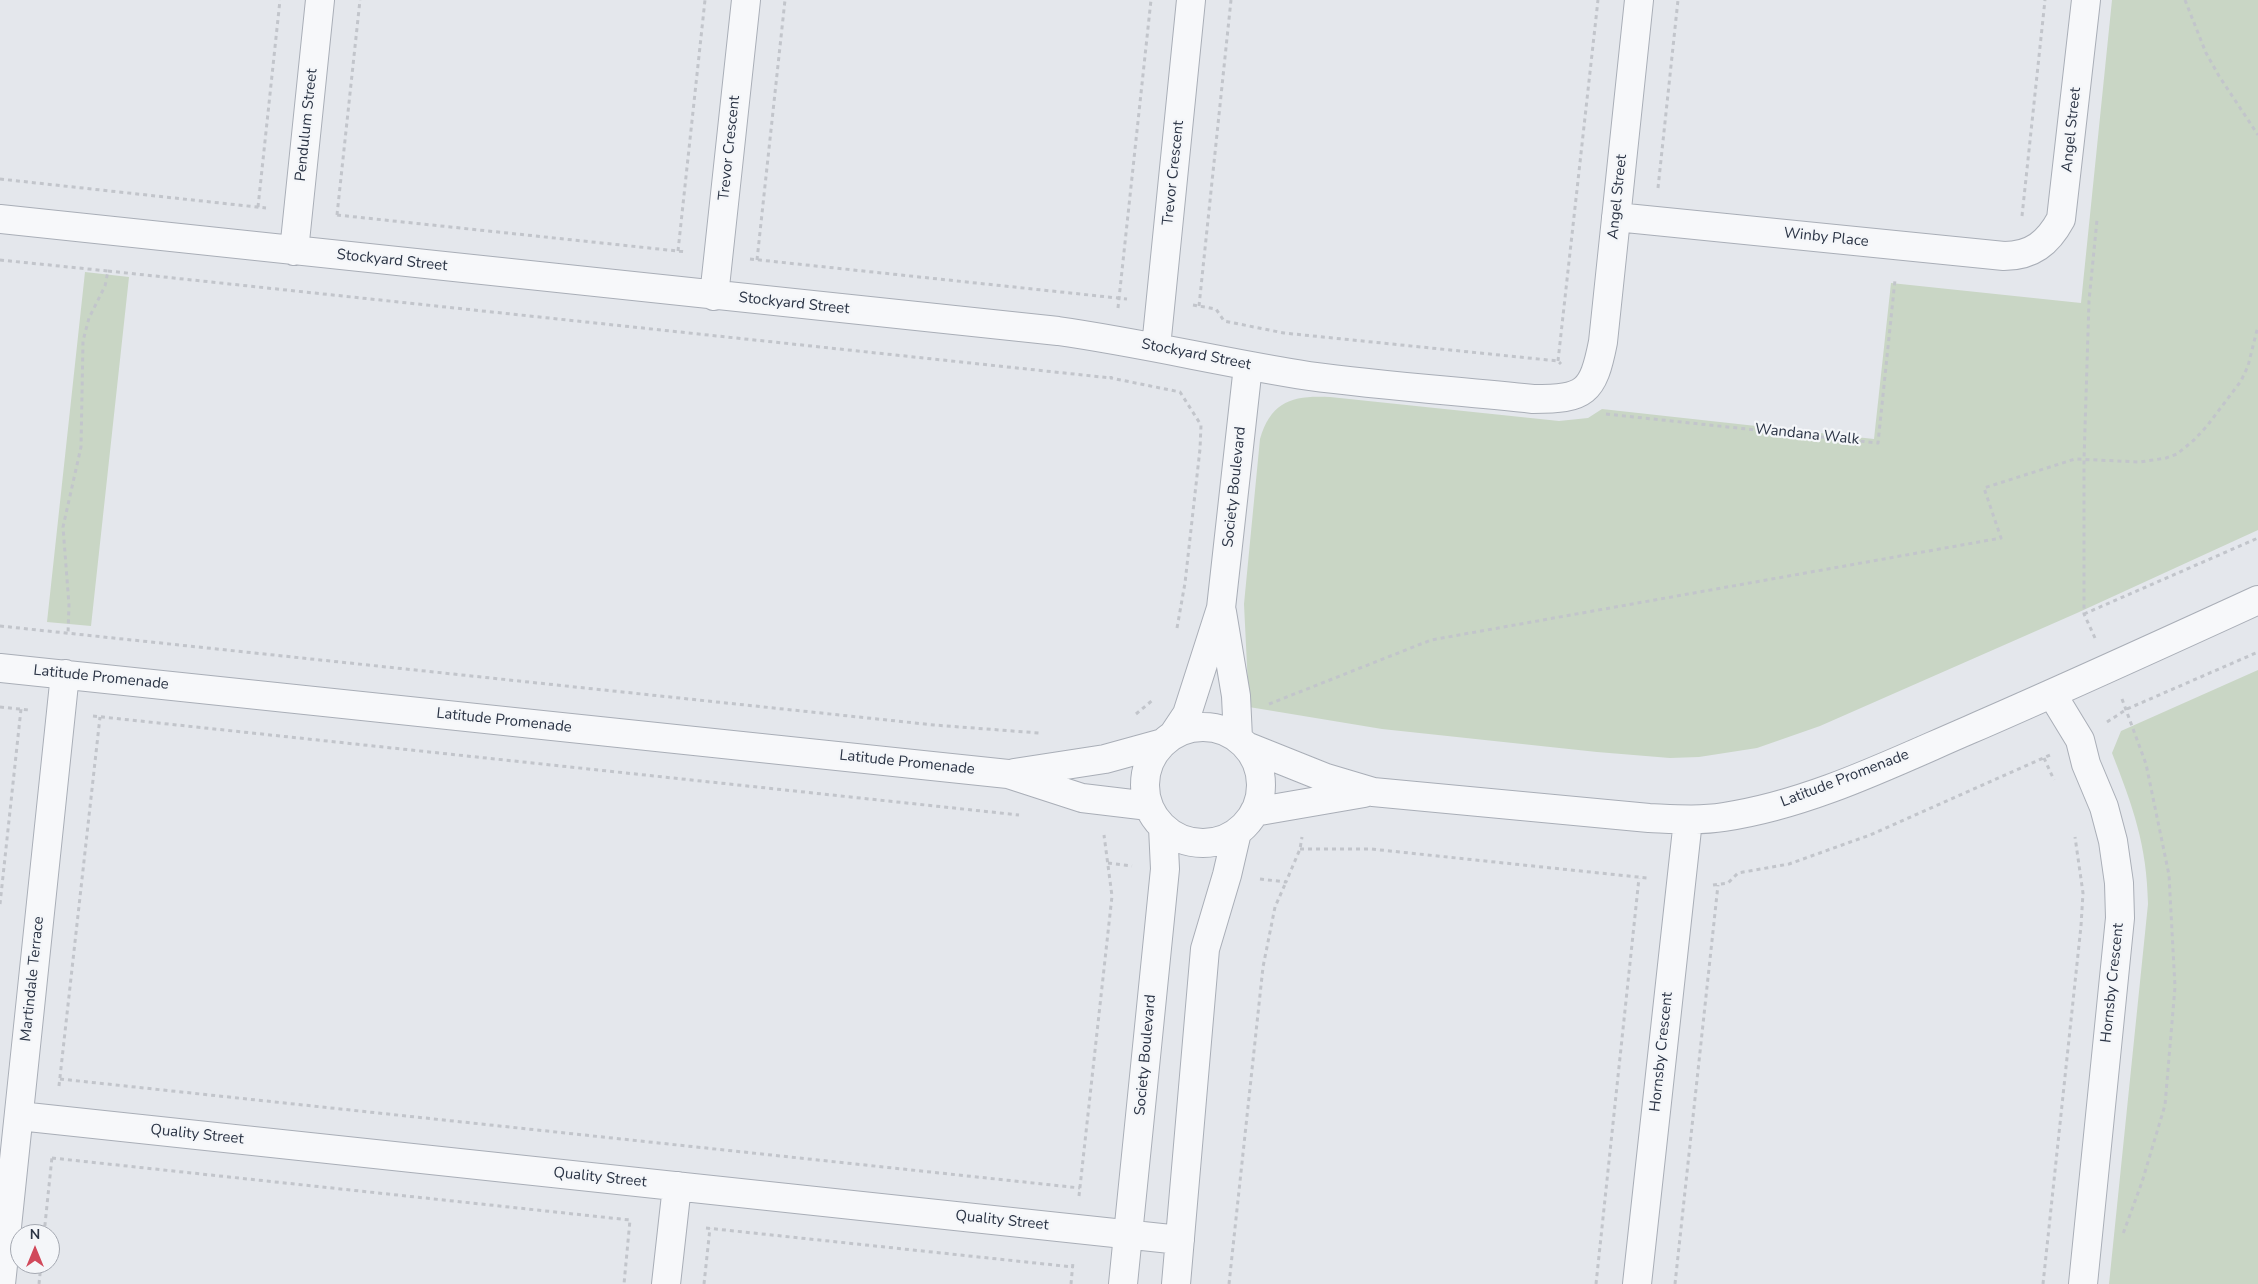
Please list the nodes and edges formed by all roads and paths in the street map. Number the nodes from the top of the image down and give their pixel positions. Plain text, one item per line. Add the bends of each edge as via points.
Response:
1 (280, 0) edge
2 (320, 0) edge
3 (360, 0) edge
4 (704, 0) edge
5 (746, 0) edge
6 (785, 0) edge
7 (1151, 0) edge
8 (1191, 0) edge
9 (1231, 0) edge
10 (1598, 0) edge
11 (1640, 0) edge
12 (1678, 0) edge
13 (2045, 0) edge
14 (2086, 0) edge
15 (2185, 0) edge
16 (2258, 135) edge
17 (0, 179) edge
18 (258, 207) junction
19 (298, 211) junction
20 (1616, 217) junction
21 (0, 219) edge
22 (1654, 220) junction
23 (294, 251) junction
24 (678, 251) dead end
25 (2026, 253) junction
26 (0, 260) edge
27 (758, 260) dead end
28 (108, 271) junction
29 (1895, 280) dead end
30 (714, 296) junction
31 (1119, 298) dead end
32 (1199, 306) dead end
33 (2258, 326) edge
34 (1156, 347) junction
35 (1558, 361) dead end
36 (1248, 366) junction
37 (1110, 378) dead end
38 (1585, 390) junction
39 (1239, 454) junction
40 (2258, 538) edge
41 (2258, 600) edge
42 (1221, 608) junction
43 (2084, 614) dead end
44 (0, 626) edge
45 (68, 634) junction
46 (1175, 637) dead end
47 (2258, 652) edge
48 (0, 668) edge
49 (65, 674) junction
50 (2052, 694) junction
51 (1268, 704) dead end
52 (21, 709) dead end
53 (2127, 709) dead end
54 (100, 717) dead end
55 (1046, 734) dead end
56 (1168, 739) junction
57 (1242, 742) junction
58 (2044, 758) dead end
59 (1008, 774) junction
60 (2055, 782) dead end
61 (1373, 792) junction
62 (1254, 812) junction
63 (1156, 816) junction
64 (1688, 820) junction
65 (1237, 832) junction
66 (2074, 832) dead end
67 (1104, 833) dead end
68 (1639, 878) dead end
69 (1286, 882) dead end
70 (1718, 885) dead end
71 (0, 904) edge
72 (60, 1079) junction
73 (18, 1116) junction
74 (56, 1120) junction
75 (52, 1158) junction
76 (677, 1186) junction
77 (1080, 1188) junction
78 (630, 1220) junction
79 (45, 1224) edge
80 (672, 1224) junction
81 (710, 1228) junction
82 (1077, 1229) junction
83 (1129, 1234) junction
84 (1180, 1240) junction
85 (1073, 1267) junction
86 (1, 1284) edge
87 (624, 1284) edge
88 (666, 1284) edge
89 (704, 1284) edge
90 (1071, 1284) edge
91 (1123, 1284) edge
92 (1176, 1284) edge
93 (1229, 1284) edge
94 (1596, 1284) edge
95 (1637, 1284) edge
96 (1675, 1284) edge
97 (2043, 1284) edge
98 (2083, 1284) edge

1 - 18 path
2 - 19 street, Pendulum Street
3 - 19 path via 337,215
4 - 24 path
5 - 30 street, Trevor Crescent
6 - 27 path
7 - 31 path
8 - 34 street, Trevor Crescent
9 - 32 path
10 - 35 path
11 - 20 street, Angel Street
12 - 22 path
13 - 25 path
14 - 25 street, Angel Street via 2061,219 2046,241
15 - 16 path via 2206,53
17 - 18 path
18 - 19 path
19 - 23 street, Pendulum Street
20 - 22 street, Winby Place
20 - 38 street, Angel Street via 1598,370
21 - 23 street, Stockyard Street
22 - 25 street, Winby Place
23 - 30 street, Stockyard Street
26 - 28 path
28 - 37 path
28 - 45 path via 83,341 81,447 63,527
29 - 38 path, Wandana Walk via 1878,443 1603,414
30 - 34 street, Stockyard Street via 1058,332
33 - 51 path via 2241,381 2207,426 2177,454 2140,462 2075,459 1984,488 2001,538 1431,640
34 - 36 street, Stockyard Street
36 - 38 street, Stockyard Street via 1311,376 1533,399 1558,399
36 - 39 street, Society Boulevard
39 - 42 street, Society Boulevard
39 - 46 path via 1200,449 1185,583
40 - 43 path
41 - 50 street, Latitude Promenade
42 - 56 street, Society Boulevard via 1187,714
42 - 57 street, Society Boulevard
44 - 45 path
45 - 55 path via 934,726
47 - 53 path
48 - 49 street, Latitude Promenade
49 - 59 street, Latitude Promenade
49 - 73 street, Martindale Terrace
50 - 64 street, Latitude Promenade via 1826,790 1754,812
50 - 98 street, Hornsby Crescent via 2080,740 2104,808 2119,883 2120,918
52 - 71 path
54 - 72 path
56 - 57 street via 1194,727 1206,727 1228,732
56 - 59 street, Latitude Promenade via 1105,759
56 - 63 street via 1154,754 1147,772 1146,793
57 - 61 street, Latitude Promenade via 1326,778
57 - 62 street via 1255,758 1260,771 1259,799
58 - 60 path
59 - 63 street, Latitude Promenade via 1082,798
61 - 62 street, Latitude Promenade
61 - 64 street, Latitude Promenade
62 - 65 street
63 - 65 street via 1174,835 1199,842 1225,838
63 - 83 street, Society Boulevard via 1165,869
64 - 95 street, Hornsby Crescent
65 - 84 street via 1205,949
66 - 97 path via 2083,893 2081,926
67 - 77 path via 1112,896
68 - 94 path
69 - 93 path via 1275,907 1263,967
70 - 96 path
72 - 74 path
72 - 77 path
73 - 74 street, Quality Street
73 - 86 street, Martindale Terrace
74 - 75 path
74 - 76 street, Quality Street
75 - 78 path
75 - 79 path
76 - 80 street
76 - 82 street, Quality Street
77 - 82 path
78 - 80 path
78 - 87 path
80 - 81 path
80 - 88 street
81 - 85 path
81 - 89 path
82 - 83 street, Quality Street
82 - 85 path
83 - 84 street, Quality Street
83 - 91 street, Society Boulevard
84 - 92 street
85 - 90 path

